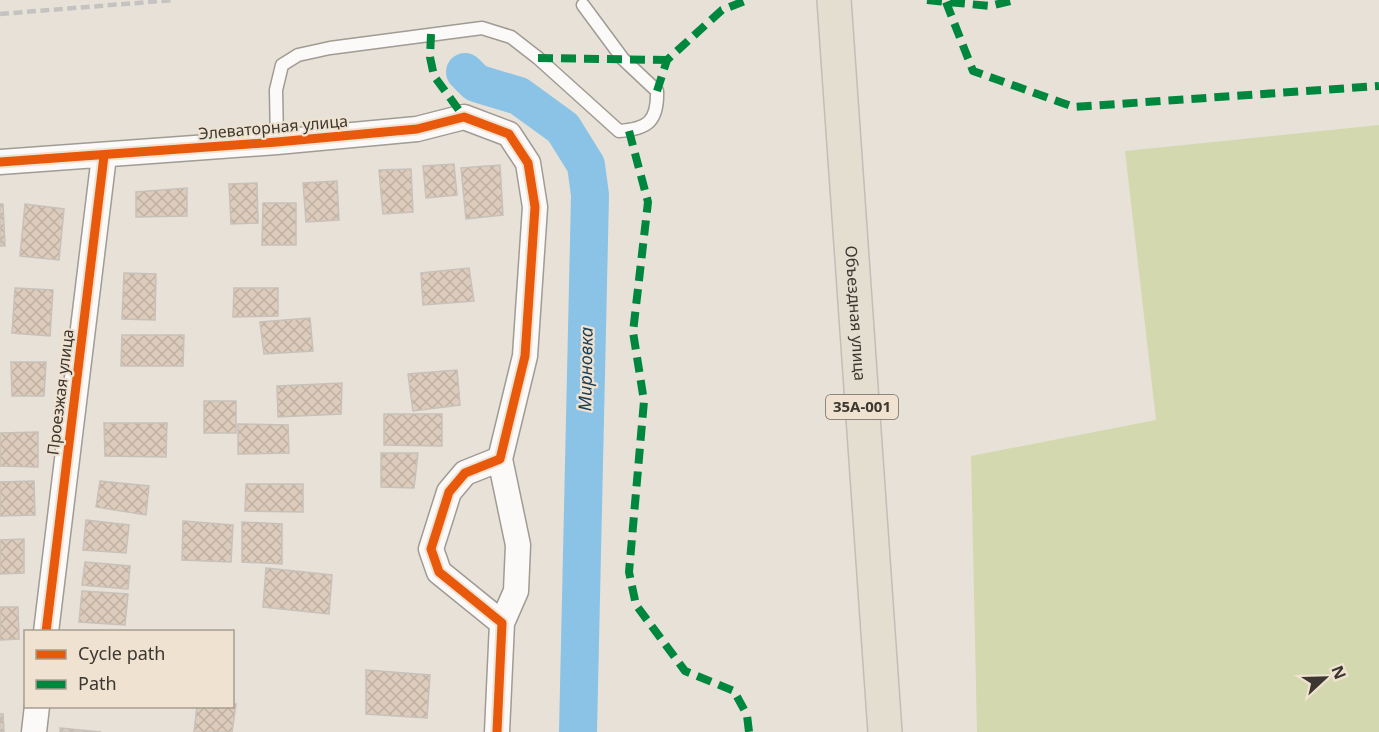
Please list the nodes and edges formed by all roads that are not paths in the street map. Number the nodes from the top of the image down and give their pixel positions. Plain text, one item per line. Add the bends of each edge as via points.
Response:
1 (834, 0) edge
2 (583, 5) dead end
3 (277, 142) junction
4 (104, 156) junction
5 (0, 162) edge
6 (500, 459) junction
7 (502, 623) junction
8 (46, 630) edge
9 (38, 708) edge
10 (34, 732) edge
11 (497, 732) edge
12 (885, 732) edge

1 - 12 highway, Объездная улица / 35А-001
2 - 3 lane via 623,60 657,91 657,108 647,126 619,131 511,37 482,28 298,55 282,65 276,90
3 - 4 street, Элеваторная улица
3 - 6 street, Элеваторная улица via 417,129 464,117 509,134 528,163 535,207 525,356
4 - 5 street, Элеваторная улица
4 - 8 street, Проезжая улица
6 - 7 street via 518,545 516,591
6 - 7 street via 465,473 449,492 431,549 439,572
7 - 11 street
9 - 10 street

